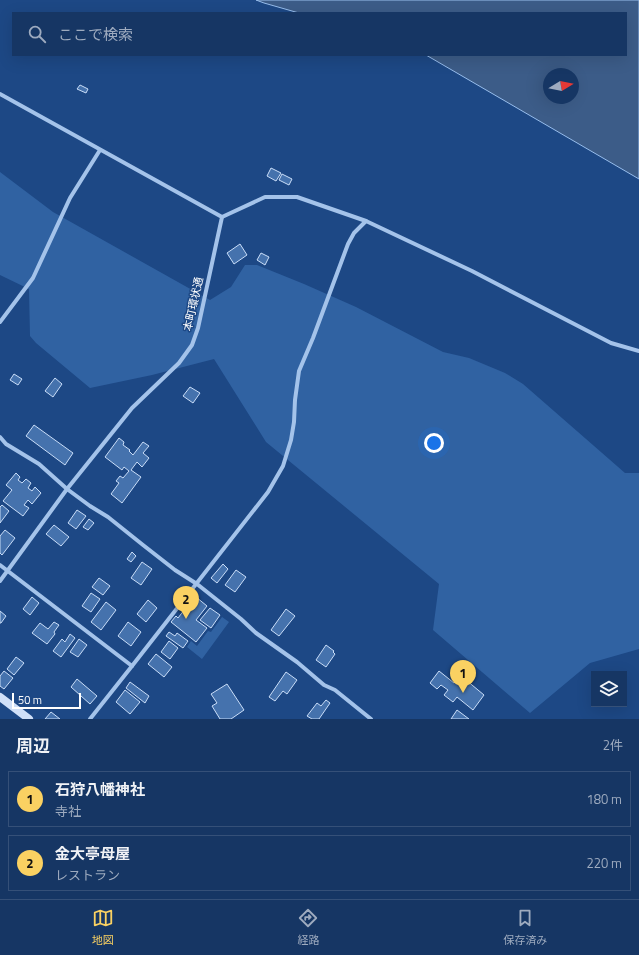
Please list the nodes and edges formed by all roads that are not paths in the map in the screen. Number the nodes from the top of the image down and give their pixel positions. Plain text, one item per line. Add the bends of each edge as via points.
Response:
1 (0, 94) edge
2 (100, 150) junction
3 (222, 217) junction
4 (366, 220) junction
5 (0, 322) edge
6 (639, 351) edge
7 (0, 437) edge
8 (68, 489) junction
9 (0, 565) edge
10 (8, 571) junction
11 (0, 581) edge
12 (197, 584) junction
13 (132, 666) junction
14 (0, 697) edge
15 (29, 719) edge
16 (90, 719) edge
17 (371, 719) edge

1 - 2 street
2 - 3 street
2 - 5 street via 70,198 33,278
3 - 4 street via 265,197 298,197
3 - 8 street, 本町環状通 via 192,345 179,363 132,408
4 - 6 street via 611,343
4 - 12 street via 348,244 299,371 291,440 283,466 268,492
7 - 8 street via 6,444 40,464
8 - 10 street, 本町環状通
8 - 12 street
9 - 10 street
10 - 11 street, 本町環状通
10 - 13 street
12 - 13 street
12 - 17 street via 256,633
13 - 16 street
14 - 15 main road

